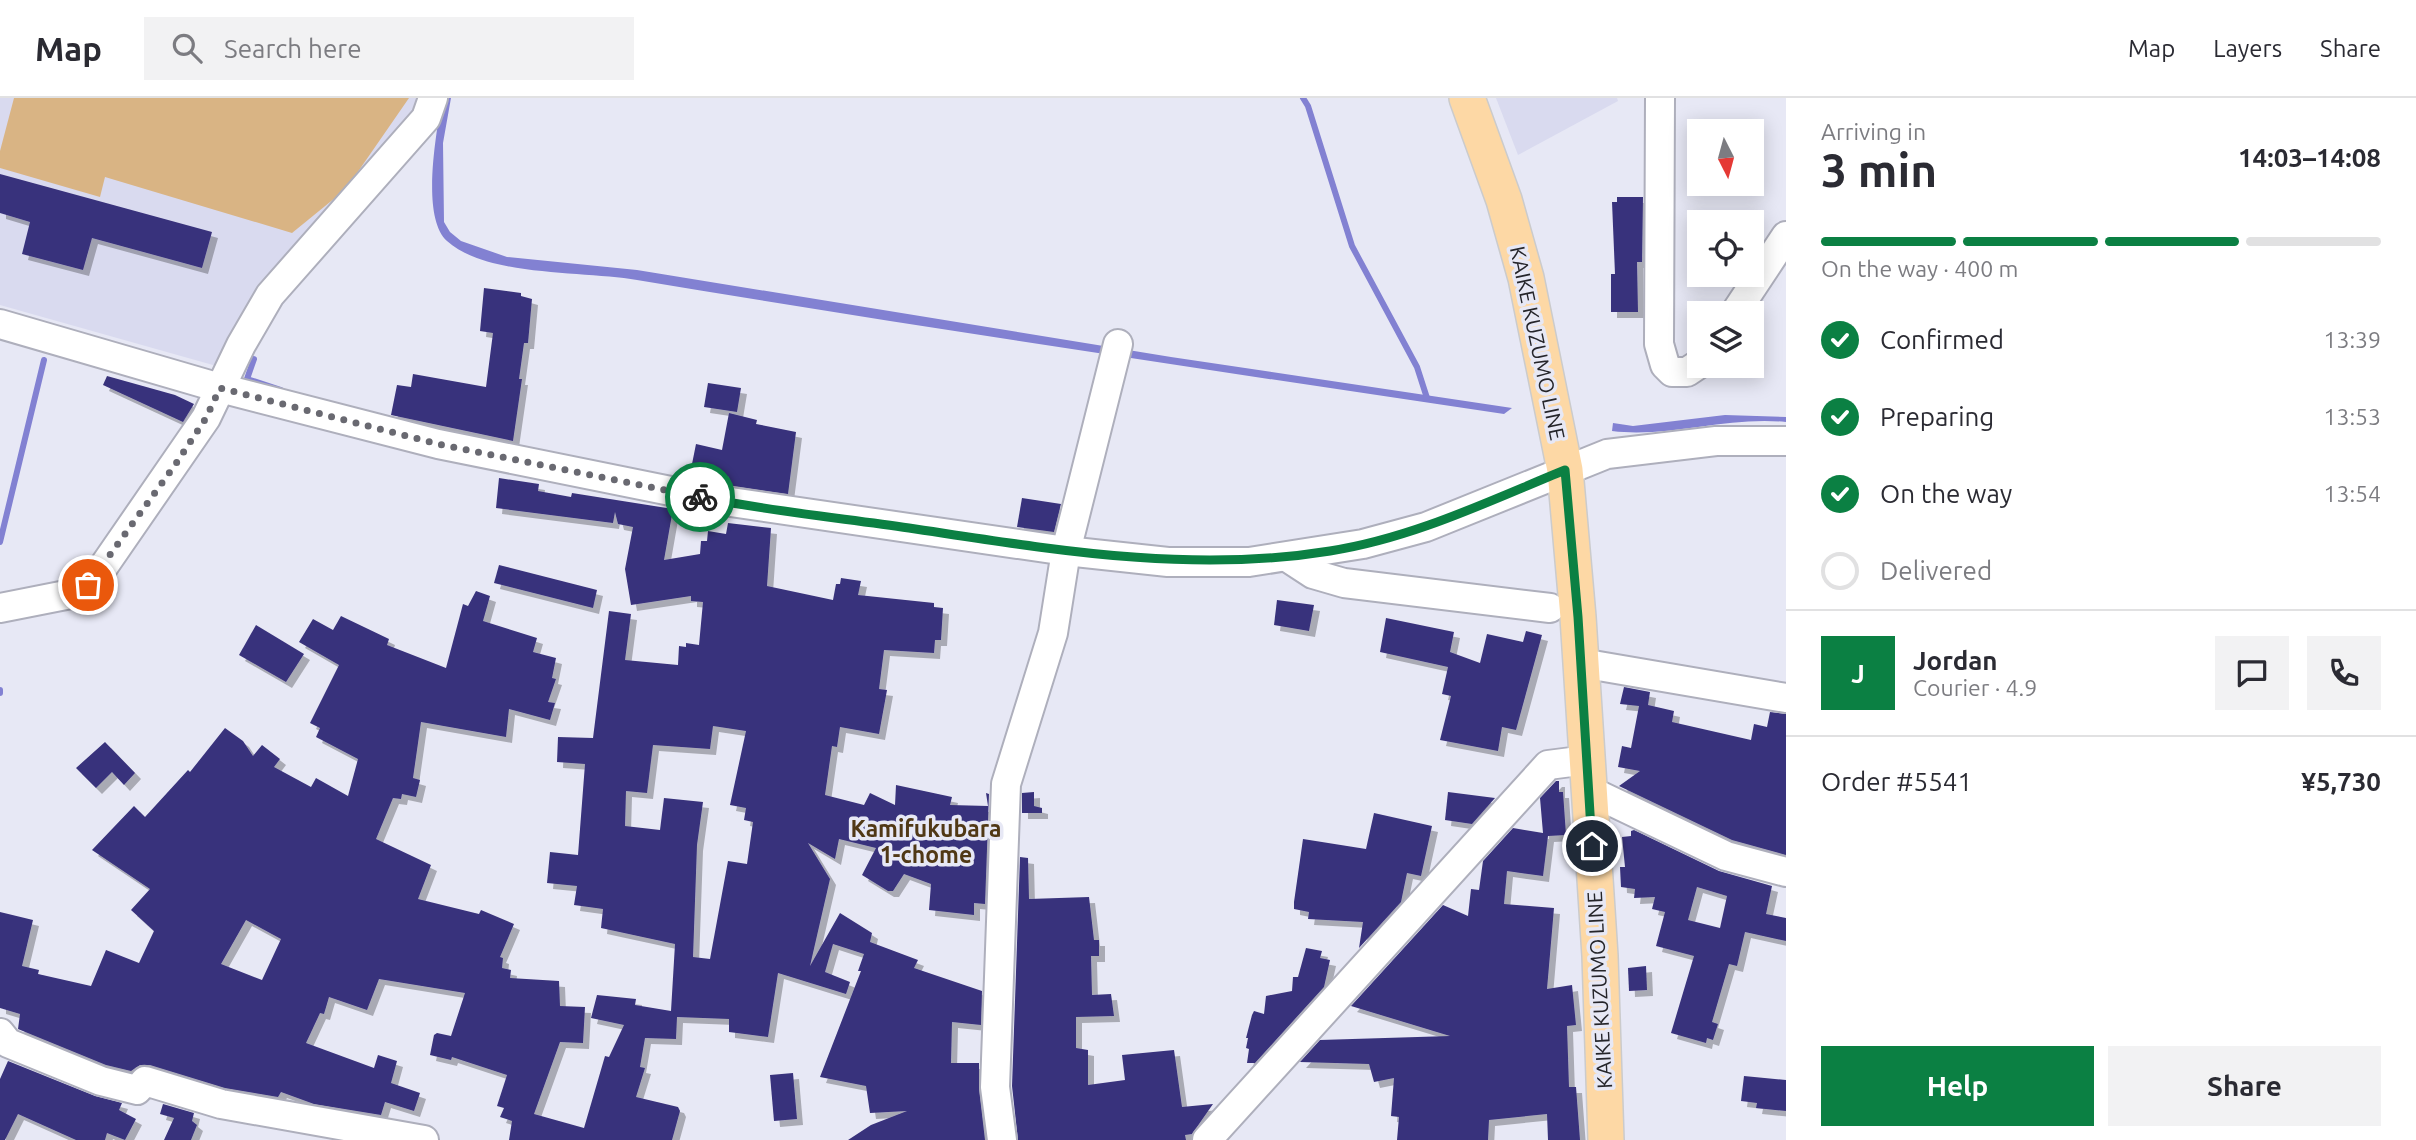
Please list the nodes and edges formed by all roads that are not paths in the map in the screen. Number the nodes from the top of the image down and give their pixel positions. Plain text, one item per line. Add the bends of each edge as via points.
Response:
1 (433, 98) edge
2 (1468, 98) edge
3 (1660, 98) edge
4 (1786, 236) edge
5 (1743, 301) edge
6 (0, 324) edge
7 (1116, 354) dead end
8 (1687, 371) edge
9 (220, 388) junction
10 (1786, 441) edge
11 (1565, 470) junction
12 (1066, 551) junction
13 (1287, 557) junction
14 (0, 608) edge
15 (1550, 608) dead end
16 (1581, 663) junction
17 (1786, 698) edge
18 (1587, 775) junction
19 (1786, 872) edge
20 (0, 1033) edge
21 (424, 1140) edge
22 (1002, 1140) edge
23 (1207, 1140) edge
24 (1606, 1140) edge

1 - 9 street via 426,118 270,295
2 - 11 main road, KAIKE KUZUMO LINE via 1526,278
3 - 8 street via 1659,344 1672,372
4 - 5 street
6 - 9 street
7 - 12 street
9 - 12 street via 438,444 710,499
9 - 14 street via 175,465 88,585 58,598
10 - 11 street via 1665,446 1607,454
11 - 13 street via 1426,527 1332,551
11 - 16 main road, KAIKE KUZUMO LINE
12 - 13 street via 1168,562
12 - 22 street via 1053,632 1006,784 995,1087
13 - 15 street via 1313,574 1344,583
16 - 17 street
16 - 18 main road, KAIKE KUZUMO LINE
18 - 19 street via 1726,856
18 - 23 street via 1548,765
18 - 24 main road, KAIKE KUZUMO LINE via 1600,956
20 - 21 street via 8,1043 101,1081 137,1090 145,1081 221,1104

